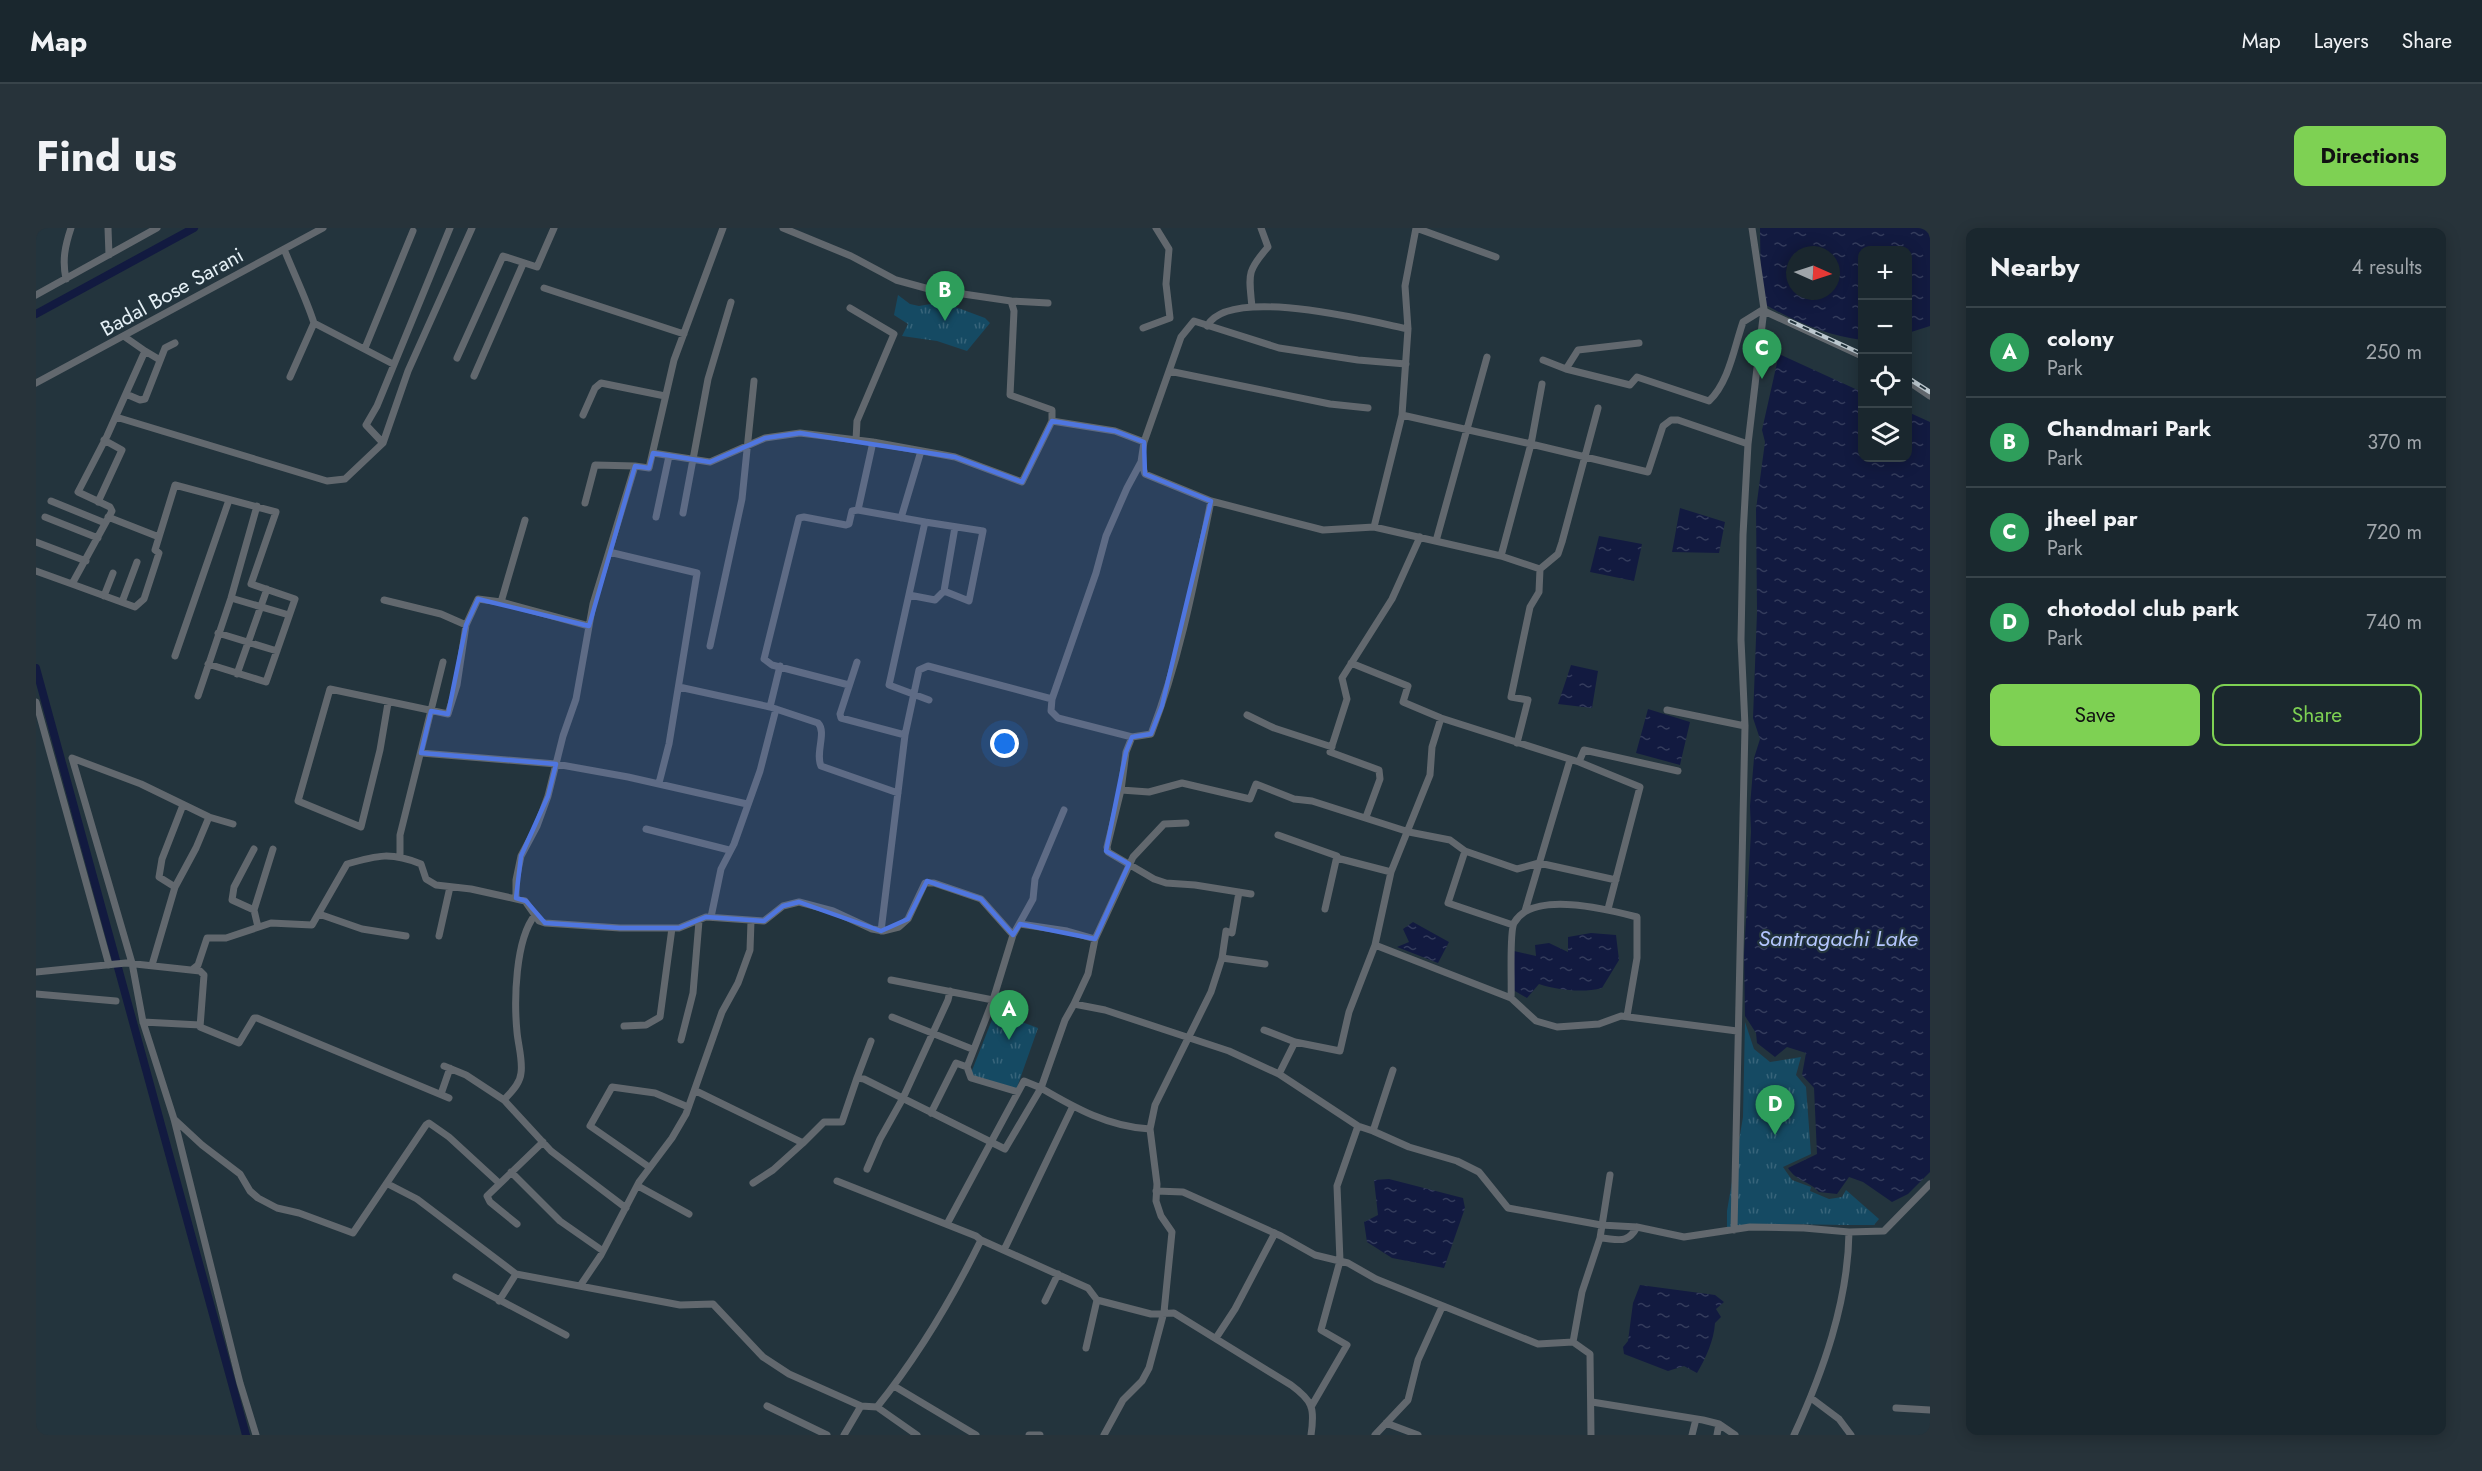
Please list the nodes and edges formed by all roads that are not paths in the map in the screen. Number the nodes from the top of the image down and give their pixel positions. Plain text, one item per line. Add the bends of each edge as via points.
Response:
1 (71, 228) edge
2 (108, 228) edge
3 (157, 228) edge
4 (323, 228) edge
5 (450, 228) edge
6 (472, 228) edge
7 (554, 228) edge
8 (723, 228) edge
9 (783, 228) edge
10 (1156, 228) edge
11 (1261, 228) edge
12 (1416, 228) edge
13 (1752, 228) edge
14 (412, 231) dead end
15 (285, 249) junction
16 (109, 255) junction
17 (1496, 257) dead end
18 (524, 264) junction
19 (66, 279) junction
20 (544, 288) dead end
21 (36, 295) edge
22 (1011, 301) junction
23 (731, 302) dead end
24 (1048, 303) dead end
25 (1252, 307) junction
26 (850, 308) dead end
27 (1764, 310) junction
28 (315, 323) junction
29 (1207, 326) junction
30 (1143, 328) dead end
31 (1408, 329) junction
32 (684, 334) junction
33 (125, 337) junction
34 (175, 343) dead end
35 (1639, 343) dead end
36 (365, 348) junction
37 (145, 351) junction
38 (1859, 354) edge
39 (1487, 357) dead end
40 (457, 358) dead end
41 (160, 360) junction
42 (1543, 360) dead end
43 (393, 364) junction
44 (1406, 364) junction
45 (1566, 369) junction
46 (1169, 370) junction
47 (474, 376) dead end
48 (290, 377) dead end
49 (754, 381) dead end
50 (36, 383) edge
51 (1542, 384) dead end
52 (1912, 384) edge
53 (126, 394) junction
54 (665, 396) junction
55 (1930, 396) edge
56 (1368, 408) dead end
57 (1598, 408) dead end
58 (583, 415) dead end
59 (1402, 415) junction
60 (116, 417) junction
61 (1052, 421) junction
62 (1467, 428) junction
63 (104, 440) junction
64 (856, 440) junction
65 (873, 442) junction
66 (1144, 442) junction
67 (384, 443) junction
68 (1531, 444) junction
69 (1748, 444) junction
70 (748, 446) junction
71 (921, 451) junction
72 (652, 453) junction
73 (669, 456) junction
74 (1587, 457) junction
75 (692, 459) junction
76 (1141, 462) junction
77 (635, 466) junction
78 (229, 500) junction
79 (51, 501) dead end
80 (1211, 501) junction
81 (98, 502) junction
82 (585, 503) dead end
83 (257, 506) junction
84 (858, 510) junction
85 (683, 513) dead end
86 (45, 517) dead end
87 (656, 517) dead end
88 (901, 518) junction
89 (107, 520) junction
90 (525, 520) dead end
91 (925, 522) junction
92 (955, 527) junction
93 (1374, 527) junction
94 (159, 537) junction
95 (1420, 537) junction
96 (98, 538) junction
97 (36, 542) edge
98 (1436, 542) junction
99 (609, 552) junction
100 (1501, 556) junction
101 (86, 561) junction
102 (137, 562) dead end
103 (1540, 569) junction
104 (36, 571) edge
105 (113, 573) dead end
106 (72, 584) junction
107 (267, 589) junction
108 (944, 591) junction
109 (909, 595) junction
110 (104, 596) junction
111 (231, 598) junction
112 (384, 600) dead end
113 (122, 602) junction
114 (501, 602) junction
115 (261, 608) junction
116 (289, 615) junction
117 (466, 625) junction
118 (589, 626) junction
119 (218, 633) junction
120 (248, 642) junction
121 (710, 646) dead end
122 (277, 651) junction
123 (175, 656) dead end
124 (443, 662) dead end
125 (857, 662) dead end
126 (1351, 663) junction
127 (208, 664) junction
128 (780, 666) junction
129 (237, 674) junction
130 (849, 685) junction
131 (679, 687) junction
132 (914, 693) junction
133 (198, 696) dead end
134 (1052, 699) junction
135 (929, 700) dead end
136 (36, 702) edge
137 (388, 703) junction
138 (773, 708) junction
139 (1667, 710) dead end
140 (431, 711) junction
141 (1247, 715) dead end
142 (1441, 718) junction
143 (1745, 726) junction
144 (905, 735) junction
145 (1132, 737) junction
146 (1517, 743) junction
147 (1332, 747) junction
148 (421, 753) junction
149 (1570, 760) junction
150 (1579, 762) junction
151 (556, 764) junction
152 (1678, 771) dead end
153 (659, 783) junction
154 (1121, 790) junction
155 (898, 793) junction
156 (747, 804) junction
157 (183, 805) junction
158 (1064, 810) dead end
159 (208, 817) junction
160 (1366, 817) junction
161 (1186, 823) dead end
162 (233, 824) dead end
163 (646, 829) dead end
164 (1409, 832) junction
165 (1278, 835) dead end
166 (254, 849) dead end
167 (273, 849) dead end
168 (729, 850) junction
169 (1465, 851) junction
170 (400, 855) junction
171 (1337, 858) junction
172 (1539, 863) junction
173 (1129, 864) junction
174 (1391, 872) junction
175 (1616, 880) junction
176 (450, 886) junction
177 (175, 887) junction
178 (1239, 892) junction
179 (1251, 894) dead end
180 (516, 898) junction
181 (1325, 909) dead end
182 (1608, 909) junction
183 (254, 910) junction
184 (1525, 911) junction
185 (319, 914) junction
186 (535, 915) junction
187 (711, 917) junction
188 (699, 921) junction
189 (751, 921) junction
190 (1020, 924) junction
191 (1513, 925) junction
192 (258, 927) junction
193 (672, 928) junction
194 (880, 931) junction
195 (1013, 935) junction
196 (406, 936) dead end
197 (439, 936) dead end
198 (1095, 939) junction
199 (1375, 945) junction
200 (1222, 958) junction
201 (129, 963) junction
202 (1264, 964) dead end
203 (109, 965) junction
204 (152, 965) junction
205 (193, 969) junction
206 (36, 972) edge
207 (891, 981) dead end
208 (950, 991) junction
209 (36, 994) edge
210 (1511, 998) junction
211 (993, 1000) junction
212 (116, 1001) dead end
213 (1074, 1004) junction
214 (1627, 1016) junction
215 (892, 1017) dead end
216 (143, 1022) junction
217 (200, 1025) junction
218 (624, 1026) dead end
219 (1264, 1030) dead end
220 (1737, 1031) junction
221 (933, 1034) junction
222 (1189, 1038) junction
223 (681, 1040) dead end
224 (870, 1041) dead end
225 (1295, 1042) junction
226 (972, 1049) junction
227 (967, 1067) junction
228 (1393, 1070) dead end
229 (1279, 1074) junction
230 (857, 1078) junction
231 (1041, 1088) junction
232 (696, 1091) junction
233 (1018, 1092) junction
234 (441, 1094) junction
235 (449, 1098) dead end
236 (903, 1098) junction
237 (504, 1100) junction
238 (1072, 1106) junction
239 (687, 1107) junction
240 (932, 1113) junction
241 (174, 1119) junction
242 (1358, 1126) junction
243 (1150, 1129) junction
244 (1373, 1131) junction
245 (543, 1142) junction
246 (803, 1143) junction
247 (991, 1143) junction
248 (649, 1167) junction
249 (867, 1169) dead end
250 (511, 1172) junction
251 (1610, 1175) dead end
252 (837, 1181) dead end
253 (499, 1183) junction
254 (753, 1183) dead end
255 (388, 1184) junction
256 (1930, 1184) edge
257 (638, 1186) junction
258 (1156, 1191) junction
259 (626, 1208) junction
260 (689, 1214) dead end
261 (517, 1224) dead end
262 (947, 1224) junction
263 (1601, 1224) junction
264 (1637, 1227) junction
265 (1734, 1230) junction
266 (1849, 1232) junction
267 (1275, 1233) junction
268 (1600, 1238) junction
269 (981, 1240) junction
270 (1004, 1250) junction
271 (603, 1251) junction
272 (1340, 1261) junction
273 (516, 1274) junction
274 (1058, 1274) junction
275 (456, 1277) dead end
276 (580, 1286) junction
277 (1097, 1300) junction
278 (499, 1301) junction
279 (1045, 1301) dead end
280 (1442, 1307) junction
281 (1164, 1312) junction
282 (566, 1335) dead end
283 (1216, 1338) junction
284 (1573, 1342) junction
285 (1086, 1348) dead end
286 (894, 1386) junction
287 (1811, 1398) junction
288 (1592, 1402) junction
289 (767, 1406) dead end
290 (861, 1406) junction
291 (877, 1407) junction
292 (1311, 1407) junction
293 (1896, 1408) dead end
294 (1930, 1410) edge
295 (1696, 1419) junction
296 (1386, 1423) junction
297 (1719, 1424) junction
298 (256, 1435) edge
299 (827, 1435) edge
300 (844, 1435) edge
301 (917, 1435) edge
302 (976, 1435) edge
303 (1029, 1435) edge
304 (1040, 1435) edge
305 (1104, 1435) edge
306 (1311, 1435) edge
307 (1374, 1435) edge
308 (1418, 1435) edge
309 (1591, 1435) edge
310 (1692, 1435) edge
311 (1717, 1435) edge
312 (1735, 1435) edge
313 (1794, 1435) edge
314 (1851, 1435) edge

1 - 19 street via 64,247
2 - 16 street
3 - 16 street
4 - 15 street, Badal Bose Sarani
5 - 43 street
6 - 67 street via 408,371
7 - 18 street via 537,267
8 - 32 street
9 - 22 street via 896,280
10 - 30 street via 1168,249 1166,284 1170,318
11 - 25 street via 1268,248 1249,276
12 - 17 street
12 - 31 street via 1405,286
13 - 27 street
14 - 36 street
15 - 28 street
15 - 33 street, Badal Bose Sarani
16 - 19 street
18 - 40 street via 503,256
18 - 47 street
19 - 21 street
20 - 32 street
22 - 24 street
22 - 61 street via 1014,311 1010,395 1052,410
23 - 75 street via 708,379
25 - 29 street via 1227,310 1212,318
25 - 31 street via 1301,309
26 - 64 street via 894,334 857,421
27 - 38 street
27 - 45 street via 1743,322 1724,381 1709,401 1637,377 1630,385
27 - 69 street
28 - 36 street
28 - 48 street
29 - 44 street via 1279,348
29 - 46 street via 1194,321 1181,337
31 - 44 street
32 - 54 street
33 - 37 street
33 - 50 street, Badal Bose Sarani
34 - 41 street via 165,348
35 - 45 street via 1578,350
36 - 43 street
37 - 41 street
37 - 53 street
39 - 62 street
41 - 53 street via 145,399
42 - 45 street
43 - 67 street via 366,425
44 - 59 street
46 - 56 street via 1330,404
46 - 66 street
49 - 70 street
51 - 68 street
52 - 55 street
53 - 60 street
54 - 58 street via 601,383
54 - 72 street
57 - 74 street
59 - 62 street
59 - 93 street
60 - 63 street
60 - 67 street via 327,482 345,479
61 - 66 street via 1114,431
61 - 71 street via 1022,482 955,457
62 - 68 street
62 - 98 street
63 - 81 street via 122,450
63 - 81 street via 78,492
64 - 65 street
64 - 70 street via 800,433 765,438
65 - 71 street
65 - 84 street
66 - 76 street
68 - 74 street
68 - 100 street
69 - 74 street via 1671,420 1664,426 1648,472
69 - 143 street via 1741,640
70 - 75 street via 710,462
70 - 121 street via 742,499
71 - 88 street
72 - 73 street
72 - 77 street via 649,468
73 - 75 street
73 - 87 street
74 - 103 street via 1558,554
75 - 85 street
76 - 80 street via 1145,474
76 - 134 street via 1106,536
77 - 82 street via 595,465
77 - 99 street
78 - 83 street
78 - 94 street via 175,485
78 - 123 street
79 - 89 street
80 - 93 street via 1323,530
80 - 145 street via 1162,706 1151,734
81 - 89 street via 110,507
83 - 107 street via 276,512 251,584
83 - 111 street
84 - 88 street
84 - 128 street via 852,511 846,525 804,517 798,521 764,659
86 - 96 street
88 - 91 street
89 - 94 street
89 - 96 street
90 - 114 street
91 - 92 street
91 - 109 street
92 - 108 street
92 - 108 street via 983,531 969,601
93 - 95 street
94 - 113 street via 155,550 159,553 144,599 135,607
95 - 98 street
95 - 126 street via 1392,599
96 - 101 street
97 - 101 street
98 - 100 street
99 - 118 street
99 - 131 street via 697,573
100 - 103 street
101 - 106 street
102 - 113 street
103 - 146 street via 1539,591 1530,607 1511,697 1528,700
104 - 106 street
105 - 110 street
106 - 110 street
107 - 115 street
107 - 116 street via 295,599
108 - 109 street via 935,600
109 - 132 street via 889,685
110 - 113 street
111 - 115 street
111 - 119 street
112 - 117 street via 441,614
114 - 117 street via 478,599
114 - 118 street
115 - 116 street
115 - 120 street
116 - 122 street
117 - 140 street via 457,685 448,714
118 - 151 street via 576,699
119 - 120 street
119 - 127 street
120 - 122 street
120 - 129 street
122 - 129 street via 266,682
124 - 140 street
125 - 130 street
126 - 142 street via 1408,686 1402,702
126 - 147 street via 1342,678 1347,699
127 - 129 street
127 - 133 street
128 - 130 street
128 - 138 street
130 - 144 street via 841,718
131 - 138 street
131 - 153 street
132 - 134 street via 919,670 928,666
132 - 135 street
132 - 144 street
134 - 145 street via 1052,711 1058,718
136 - 203 street
137 - 137 street via 361,827 298,801 330,689
137 - 140 street
138 - 155 street via 821,725 818,754 824,769
138 - 156 street via 760,771
139 - 143 street
140 - 148 street
141 - 147 street
142 - 146 street
142 - 164 street via 1431,747 1430,775
143 - 220 street
144 - 155 street
145 - 154 street
146 - 149 street
147 - 160 street via 1330,752 1381,774
148 - 151 street
148 - 170 street via 400,835
149 - 150 street
149 - 172 street
150 - 152 street via 1584,750
150 - 175 street via 1640,788
151 - 153 street
151 - 180 street via 537,826 521,856
153 - 156 street
154 - 160 street via 1149,792 1182,783 1250,799 1256,784 1294,799
154 - 173 street via 1107,847 1108,852
155 - 194 street
156 - 168 street
157 - 159 street
157 - 177 street via 159,877
157 - 201 street via 72,758
158 - 190 street via 1035,879 1033,899
159 - 162 street
159 - 177 street
160 - 164 street
161 - 173 street via 1164,824
163 - 168 street
164 - 169 street via 1450,840
164 - 174 street
165 - 171 street
166 - 183 street via 234,887 232,900
167 - 183 street
168 - 187 street
169 - 172 street via 1517,869
169 - 191 street via 1448,903
170 - 176 street via 421,864 429,883
170 - 185 street via 382,855 347,864
171 - 174 street
171 - 181 street
172 - 175 street
172 - 184 street
173 - 178 street via 1166,883
173 - 198 street
174 - 199 street
175 - 182 street
176 - 180 street
176 - 197 street
177 - 204 street
178 - 179 street
178 - 200 street via 1232,933 1226,931
180 - 186 street via 527,902
182 - 184 street via 1558,903
182 - 214 street via 1637,917 1637,957
183 - 192 street
184 - 191 street
185 - 192 street via 312,925 271,923
185 - 196 street via 362,929
186 - 193 street via 545,923
186 - 237 street via 527,925 516,978 522,1074
187 - 188 street
187 - 189 street
188 - 193 street
188 - 223 street via 693,993
189 - 194 street via 769,919 783,906 799,902
189 - 232 street via 750,950 722,1012
190 - 195 street
190 - 198 street
191 - 210 street
192 - 205 street via 226,938 207,938
193 - 218 street via 660,1017 646,1024
194 - 195 street via 899,927 908,919 926,883 934,883 981,898
195 - 211 street
198 - 213 street via 1088,974
199 - 210 street
199 - 225 street via 1349,1012 1340,1051
200 - 202 street
200 - 222 street
201 - 203 street
201 - 204 street
201 - 216 street
203 - 206 street
204 - 205 street
205 - 217 street via 204,975
207 - 208 street
208 - 211 street
208 - 221 street
209 - 212 street
210 - 214 street via 1536,1021 1557,1026 1588,1025
211 - 226 street
213 - 222 street via 1105,1010
213 - 231 street
214 - 220 street
215 - 221 street
216 - 217 street
216 - 241 street
217 - 234 street via 239,1043 257,1018
219 - 225 street
220 - 265 street
221 - 226 street
221 - 236 street
222 - 229 street
222 - 243 street via 1155,1105
224 - 230 street
225 - 229 street
226 - 227 street
227 - 233 street via 971,1078
227 - 240 street via 956,1064
228 - 244 street
229 - 242 street
230 - 236 street
230 - 246 street via 842,1122 824,1122
231 - 233 street via 1024,1081
231 - 238 street
231 - 247 street via 1005,1149
232 - 239 street
232 - 246 street
233 - 247 street
234 - 235 street
234 - 237 street via 447,1067
236 - 240 street
236 - 249 street
237 - 245 street
238 - 243 street via 1109,1122
238 - 270 street
239 - 248 street via 672,1138
239 - 248 street via 655,1094 612,1087 590,1126
240 - 247 street
241 - 255 street via 240,1174 258,1198 353,1233
241 - 298 street
242 - 244 street
242 - 272 street via 1337,1186
243 - 258 street
244 - 263 street via 1479,1172 1508,1208
245 - 250 street
245 - 259 street
246 - 254 street
247 - 262 street
248 - 257 street
250 - 253 street
250 - 271 street via 560,1221
251 - 263 street
252 - 262 street
253 - 255 street via 429,1123
253 - 261 street via 487,1196
255 - 273 street via 417,1199
256 - 266 street via 1884,1231
257 - 259 street
257 - 260 street
258 - 267 street via 1183,1192
258 - 281 street via 1161,1216 1172,1232
259 - 271 street
262 - 269 street
263 - 264 street
263 - 268 street
264 - 265 street via 1684,1237
264 - 268 street via 1626,1240
265 - 266 street via 1750,1227
266 - 287 street via 1846,1280
267 - 272 street via 1315,1255
267 - 283 street
268 - 284 street via 1582,1292
269 - 270 street
269 - 286 street via 956,1291
270 - 274 street
271 - 276 street
272 - 280 street
272 - 292 street via 1321,1330 1347,1345
273 - 276 street
273 - 278 street
274 - 277 street via 1088,1288
274 - 279 street
275 - 278 street
276 - 290 street via 680,1305 713,1304 763,1357 789,1374
277 - 281 street via 1143,1312
277 - 285 street
278 - 282 street
280 - 284 street via 1538,1344
280 - 296 street via 1418,1360 1408,1400
281 - 283 street via 1174,1313
281 - 305 street via 1149,1368 1123,1400
283 - 292 street via 1309,1398
284 - 288 street via 1590,1354
286 - 291 street
286 - 302 street
287 - 313 street
287 - 314 street via 1839,1419
288 - 295 street
288 - 309 street
289 - 299 street
290 - 291 street
290 - 300 street
291 - 301 street
292 - 306 street
293 - 294 street
295 - 297 street
295 - 310 street
296 - 307 street
296 - 308 street
297 - 311 street
297 - 312 street
303 - 304 street

